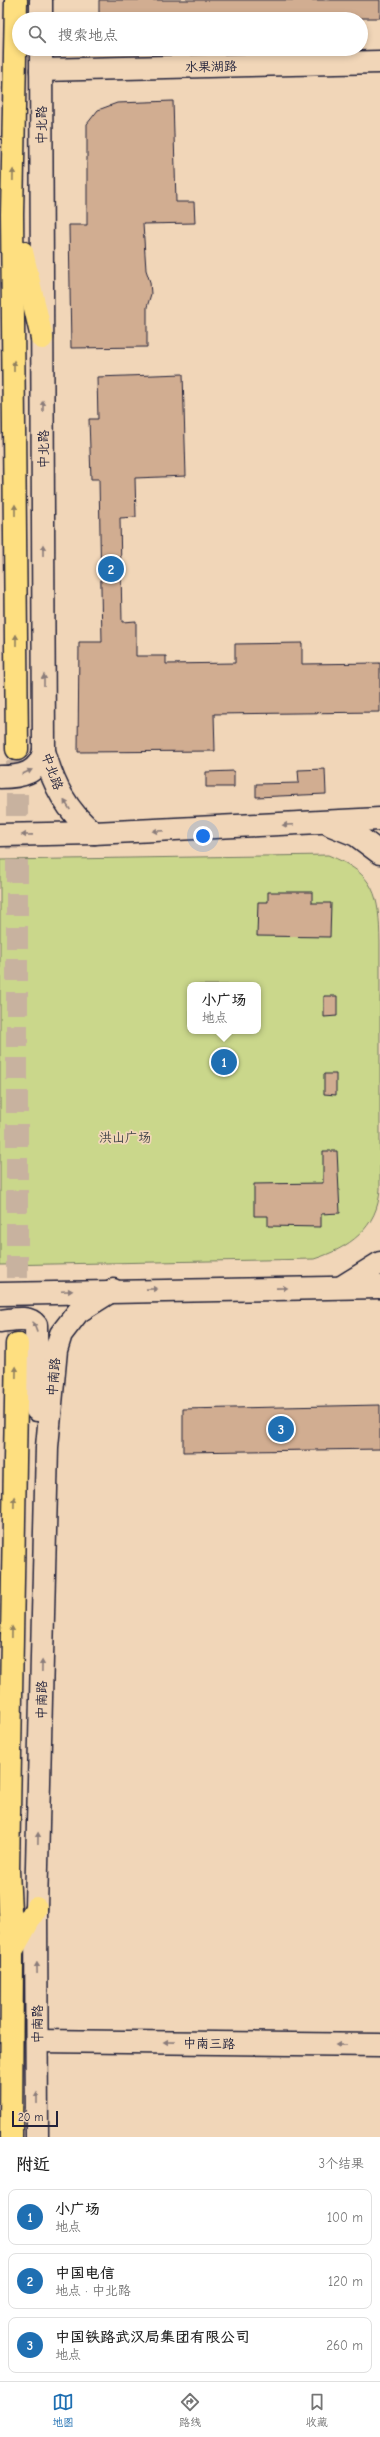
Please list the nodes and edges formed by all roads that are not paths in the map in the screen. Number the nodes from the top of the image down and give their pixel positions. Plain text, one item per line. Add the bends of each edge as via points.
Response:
1 (16, 0) edge
2 (41, 0) edge
3 (16, 12) edge
4 (41, 12) edge
5 (15, 56) edge
6 (41, 60) edge
7 (380, 62) edge
8 (12, 214) junction
9 (42, 338) junction
10 (17, 749) tunnel mouth
11 (44, 751) junction
12 (0, 777) edge
13 (380, 819) edge
14 (326, 823) junction
15 (94, 833) junction
16 (0, 835) edge
17 (380, 853) edge
18 (380, 1263) edge
19 (342, 1287) junction
20 (380, 1287) edge
21 (113, 1290) junction
22 (0, 1294) edge
23 (0, 1321) edge
24 (17, 1344) tunnel mouth
25 (46, 1447) junction
26 (36, 1908) junction
27 (12, 1951) junction
28 (380, 2045) edge
29 (37, 2048) junction
30 (380, 2060) edge
31 (11, 2137) edge
32 (37, 2137) edge

3 -> 1 main road, 中北路
2 - 4 main road
8 -> 5 main road, 中北路
6 - 7 main road, 水果湖路
6 - 9 main road, 中北路
8 - 9 main road
10 -> 8 main road, 中北路
11 -> 9 main road, 中北路
12 -> 11 main road via 29,773 40,762
15 -> 11 main road, 中北路 via 76,817 64,800 50,772
13 - 14 main road
14 -> 15 main road
14 - 17 main road via 356,835
15 -> 16 main road
18 - 19 main road
19 - 20 main road
21 -> 19 main road
22 -> 21 main road
21 - 25 main road, 中南路 via 78,1312 61,1334 56,1350
25 -> 23 main road via 37,1428 36,1325 27,1319
27 -> 24 main road, 中南路 via 8,1871
26 -> 25 main road, 中南路
26 - 27 main road
29 -> 26 main road, 中南路
27 - 31 main road, 中南路
28 -> 29 main road, 中南三路
29 - 30 main road, 中南三路
32 -> 29 main road, 中南路

